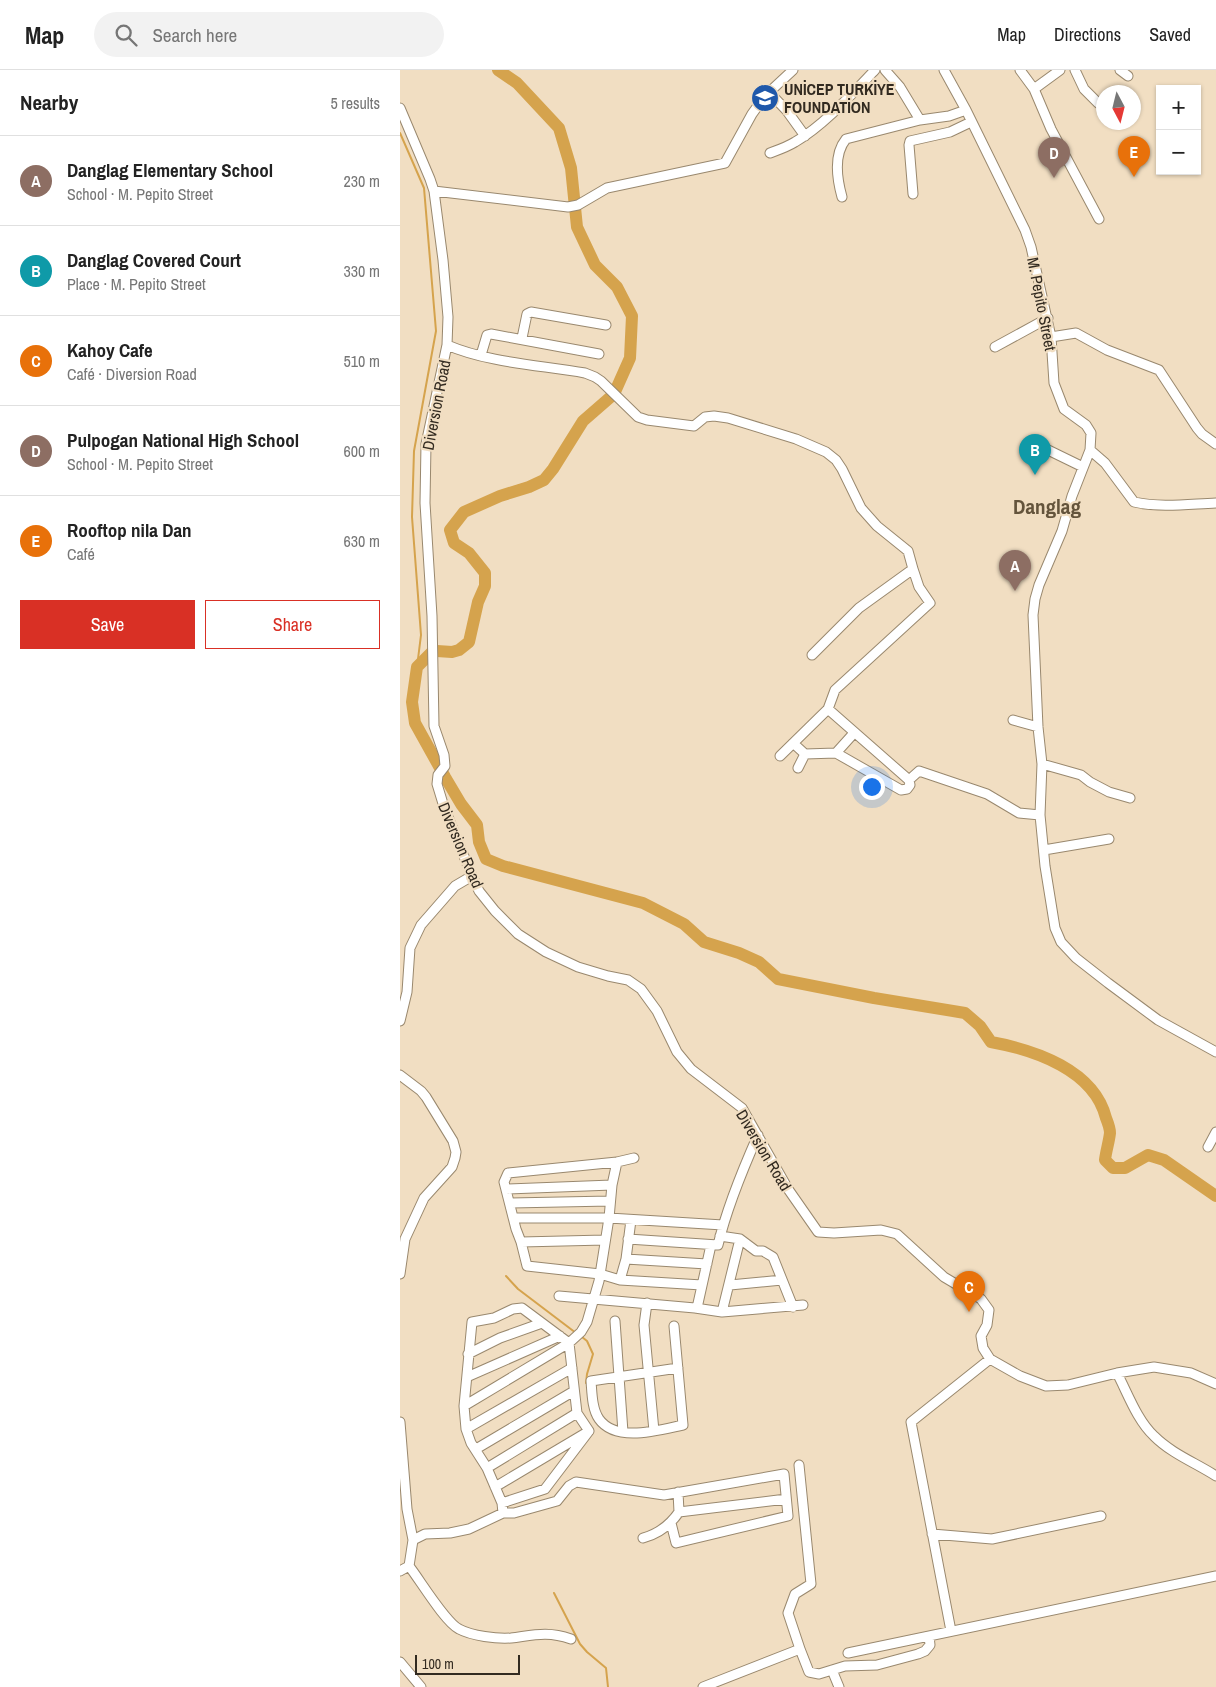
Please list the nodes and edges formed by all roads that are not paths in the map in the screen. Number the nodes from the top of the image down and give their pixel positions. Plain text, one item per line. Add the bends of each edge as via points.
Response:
1 (793, 70) edge
2 (875, 70) edge
3 (885, 70) edge
4 (944, 70) edge
5 (1020, 70) edge
6 (1060, 70) edge
7 (1075, 70) edge
8 (1120, 70) edge
9 (1128, 76) dead end
10 (1034, 89) junction
11 (769, 92) junction
12 (1096, 101) edge
13 (400, 108) edge
14 (966, 110) junction
15 (920, 120) junction
16 (971, 122) junction
17 (804, 136) junction
18 (770, 153) dead end
19 (434, 190) junction
20 (913, 194) dead end
21 (842, 198) dead end
22 (1098, 219) dead end
23 (1048, 318) junction
24 (606, 325) dead end
25 (1052, 337) junction
26 (522, 338) junction
27 (447, 345) junction
28 (995, 347) dead end
29 (599, 354) dead end
30 (481, 355) junction
31 (1216, 444) edge
32 (1044, 448) dead end
33 (1086, 458) junction
34 (1216, 503) edge
35 (912, 569) junction
36 (812, 655) dead end
37 (828, 708) junction
38 (1013, 720) dead end
39 (1038, 727) junction
40 (854, 733) junction
41 (793, 743) junction
42 (836, 753) junction
43 (805, 754) junction
44 (780, 756) dead end
45 (1042, 764) junction
46 (798, 768) dead end
47 (909, 780) junction
48 (1130, 798) dead end
49 (1040, 815) junction
50 (1109, 839) dead end
51 (1044, 850) junction
52 (472, 876) junction
53 (400, 1021) edge
54 (1216, 1052) edge
55 (400, 1075) edge
56 (1216, 1132) edge
57 (758, 1135) junction
58 (1209, 1148) edge
59 (634, 1158) dead end
60 (617, 1162) junction
61 (612, 1185) junction
62 (506, 1189) junction
63 (610, 1201) junction
64 (511, 1203) junction
65 (514, 1218) junction
66 (609, 1218) junction
67 (631, 1220) junction
68 (723, 1225) junction
69 (720, 1236) junction
70 (628, 1239) junction
71 (740, 1239) junction
72 (605, 1240) junction
73 (521, 1242) junction
74 (711, 1244) junction
75 (626, 1259) junction
76 (707, 1264) junction
77 (400, 1274) edge
78 (600, 1274) junction
79 (620, 1280) junction
80 (782, 1280) junction
81 (702, 1285) junction
82 (730, 1285) junction
83 (559, 1296) dead end
84 (594, 1298) junction
85 (646, 1303) junction
86 (793, 1306) junction
87 (803, 1306) dead end
88 (697, 1308) junction
89 (722, 1312) junction
90 (615, 1321) dead end
91 (542, 1323) junction
92 (674, 1326) dead end
93 (560, 1336) junction
94 (576, 1337) junction
95 (468, 1354) junction
96 (990, 1359) junction
97 (572, 1368) junction
98 (678, 1368) junction
99 (648, 1372) junction
100 (1117, 1373) junction
101 (619, 1376) junction
102 (467, 1377) junction
103 (1216, 1384) edge
104 (574, 1391) junction
105 (464, 1406) junction
106 (577, 1413) junction
107 (400, 1422) edge
108 (466, 1429) junction
109 (589, 1431) junction
110 (654, 1431) junction
111 (623, 1432) junction
112 (476, 1449) junction
113 (799, 1465) dead end
114 (487, 1468) junction
115 (1216, 1476) edge
116 (495, 1487) junction
117 (678, 1492) junction
118 (801, 1493) junction
119 (786, 1497) junction
120 (502, 1508) junction
121 (680, 1512) junction
122 (1101, 1516) dead end
123 (671, 1523) junction
124 (932, 1534) junction
125 (643, 1538) dead end
126 (412, 1540) junction
127 (409, 1566) junction
128 (400, 1572) edge
129 (1216, 1576) edge
130 (951, 1632) junction
131 (929, 1636) junction
132 (571, 1639) dead end
133 (800, 1649) junction
134 (848, 1653) dead end
135 (400, 1662) edge
136 (832, 1670) junction
137 (421, 1687) edge
138 (703, 1687) edge
139 (840, 1687) edge

1 - 11 street
2 - 17 street
3 - 15 street via 900,87
4 - 14 street, M. Pepito Street
5 - 10 street
6 - 10 street
7 - 12 street via 1084,89
8 - 9 street
10 - 22 street
11 - 17 street
11 - 19 street via 752,114 725,164 607,188 578,205 568,207
13 - 19 street, Diversion Road
14 - 15 street
14 - 16 street, M. Pepito Street
15 - 21 street via 849,137 844,141 838,158
16 - 20 street via 950,132 910,141
16 - 23 street, M. Pepito Street via 1025,230
17 - 18 street
19 - 27 street, Diversion Road via 444,264
23 - 25 street, M. Pepito Street
23 - 28 street
24 - 26 street via 531,312 526,314
25 - 31 street via 1076,334 1155,368 1197,428
25 - 33 street, M. Pepito Street via 1054,383 1064,409 1086,425 1091,433
26 - 29 street
26 - 30 street via 487,335
27 - 30 street
27 - 52 street, Diversion Road via 426,444 425,503 433,634 434,726 444,756 437,784
30 - 35 street via 585,373 595,377 633,413 647,420 694,426 705,417 721,416 771,430 826,452 842,469 861,508 908,551
32 - 33 street
33 - 34 street via 1105,463 1134,502 1171,505
33 - 39 street, M. Pepito Street via 1035,599
35 - 36 street via 859,608
35 - 37 street via 930,603 835,690
37 - 40 street
37 - 41 street
38 - 39 street
39 - 45 street, M. Pepito Street
40 - 42 street
40 - 47 street
41 - 43 street
41 - 44 street
42 - 43 street
42 - 47 street via 901,790 907,789
43 - 46 street
45 - 48 street via 1081,775 1109,792
45 - 49 street, M. Pepito Street
47 - 49 street via 919,771 987,794 1019,813
49 - 51 street, M. Pepito Street
50 - 51 street
51 - 54 street, M. Pepito Street via 1055,928 1061,942 1076,958 1150,1014
52 - 53 street via 455,886 421,925 410,948 407,992
52 - 57 street, Diversion Road via 479,891 518,934 546,952 608,976 628,980 641,989 677,1052 691,1069 742,1108
55 - 77 street via 426,1097 453,1141 456,1152 452,1167 424,1198 405,1239
56 - 58 street
57 - 68 street
57 - 96 street, Diversion Road via 788,1189 818,1232 834,1234 881,1230 896,1234 944,1278 981,1300 989,1310 981,1336 983,1348
59 - 60 street
60 - 61 street
60 - 62 street via 508,1173 504,1182
61 - 62 street
61 - 63 street
62 - 64 street
63 - 64 street
63 - 66 street
64 - 65 street
65 - 66 street
65 - 73 street
66 - 67 street
66 - 72 street
67 - 68 street
67 - 70 street
68 - 69 street
69 - 71 street
69 - 74 street via 718,1245
70 - 74 street
70 - 75 street
71 - 80 street via 756,1251 764,1251 772,1257
71 - 82 street
72 - 73 street
72 - 78 street
73 - 78 street via 527,1266
74 - 76 street
75 - 76 street
75 - 79 street
76 - 81 street
78 - 79 street
78 - 84 street
79 - 81 street
80 - 82 street
80 - 86 street
81 - 88 street
82 - 89 street
83 - 84 street
84 - 85 street
84 - 94 street via 588,1322
85 - 88 street
85 - 99 street via 644,1325
86 - 87 street
86 - 89 street
88 - 89 street
90 - 101 street
91 - 93 street
91 - 95 street
91 - 95 street via 522,1308 472,1322
92 - 98 street
93 - 94 street
93 - 102 street
94 - 97 street
94 - 105 street
95 - 102 street
96 - 100 street via 1020,1376 1052,1386
96 - 124 street via 911,1422
97 - 104 street
97 - 108 street
98 - 99 street
98 - 110 street via 683,1425
99 - 101 street
99 - 110 street
100 - 103 street via 1154,1366 1191,1373
100 - 115 street via 1154,1437
101 - 111 street
101 - 111 street via 591,1381 598,1418 608,1428
102 - 105 street
104 - 106 street
104 - 112 street
105 - 108 street
106 - 109 street
106 - 114 street
107 - 126 street
108 - 112 street
109 - 116 street
109 - 120 street via 545,1489
110 - 111 street
112 - 114 street
113 - 118 street
114 - 116 street
116 - 120 street
117 - 119 street via 784,1474
117 - 120 street via 664,1495 576,1482 557,1501 514,1513
117 - 121 street
118 - 119 street
118 - 133 street via 811,1584 795,1594 788,1613
119 - 121 street
119 - 123 street via 788,1516 676,1543
120 - 126 street via 469,1528 425,1534
121 - 123 street
122 - 124 street via 992,1539
123 - 125 street
124 - 130 street
126 - 127 street
127 - 128 street
127 - 132 street via 447,1619 458,1629 502,1639 541,1633
129 - 130 street
130 - 131 street
131 - 134 street
131 - 136 street via 930,1645 918,1654 877,1665 845,1666
133 - 136 street via 809,1672 818,1674
133 - 138 street
135 - 137 street
136 - 139 street

